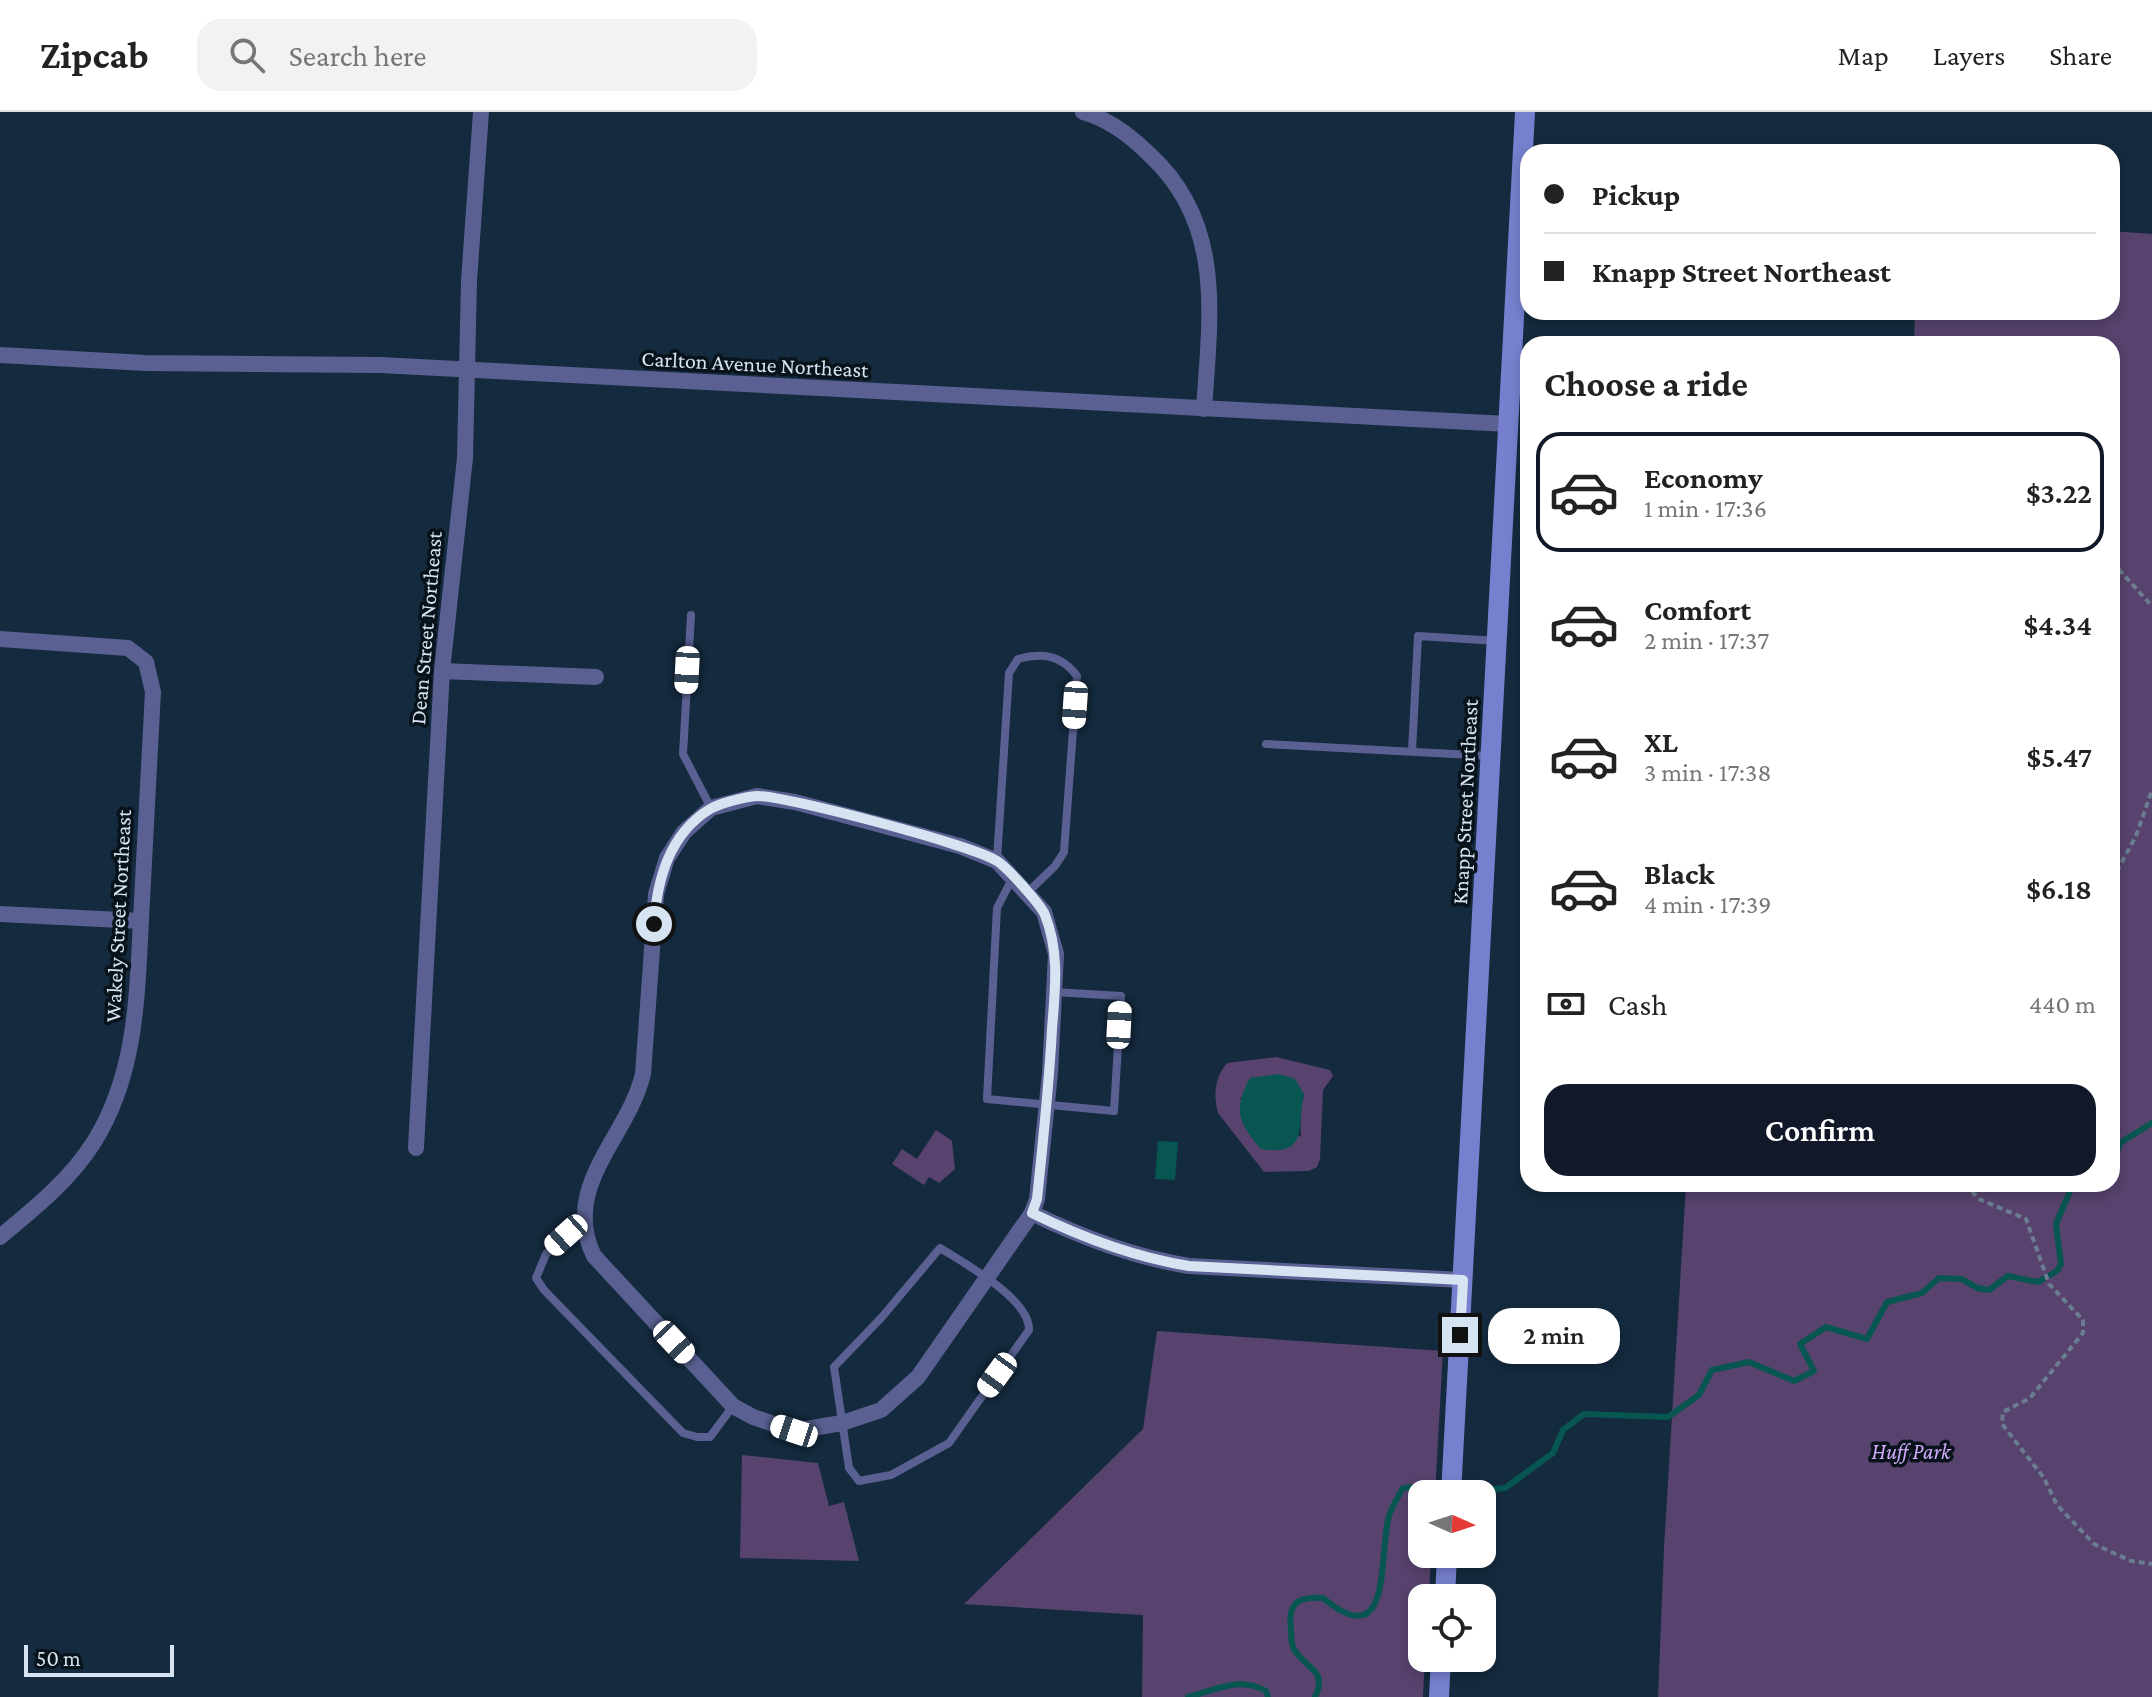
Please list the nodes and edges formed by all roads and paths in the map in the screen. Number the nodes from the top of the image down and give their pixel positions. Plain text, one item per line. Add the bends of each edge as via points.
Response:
1 (481, 112) edge
2 (1083, 112) edge
3 (1525, 112) edge
4 (1524, 144) edge
5 (0, 355) edge
6 (1520, 361) edge
7 (467, 371) junction
8 (1204, 409) junction
9 (1508, 424) junction
10 (2120, 571) edge
11 (2152, 606) edge
12 (691, 615) dead end
13 (0, 639) edge
14 (1498, 641) junction
15 (442, 671) junction
16 (596, 677) dead end
17 (1266, 744) dead end
18 (1412, 751) junction
19 (1491, 756) junction
20 (2152, 790) edge
21 (711, 808) junction
22 (997, 861) junction
23 (2120, 865) edge
24 (1013, 878) junction
25 (1027, 893) junction
26 (0, 914) edge
27 (141, 921) junction
28 (1054, 992) junction
29 (1046, 1106) junction
30 (416, 1148) dead end
31 (1972, 1192) edge
32 (1032, 1213) junction
33 (586, 1217) junction
34 (0, 1237) edge
35 (987, 1278) junction
36 (1463, 1280) junction
37 (733, 1406) junction
38 (842, 1423) junction
39 (1452, 1480) edge
40 (2152, 1564) edge
41 (1440, 1672) edge
42 (1439, 1697) edge

1 - 7 street, Dean Street Northeast
2 - 8 street via 1101,117 1137,142 1189,202 1205,250 1211,301
3 - 4 main road, Knapp Street Northeast
5 - 7 street, Carlton Avenue Northeast
6 - 9 main road, Knapp Street Northeast
7 - 8 street, Carlton Avenue Northeast
7 - 15 street, Dean Street Northeast via 465,458
8 - 9 street, Carlton Avenue Northeast
9 - 14 main road, Knapp Street Northeast
10 - 11 path
12 - 21 lane via 683,754
13 - 27 street, Wakely Street Northeast via 121,646 136,652 150,671
14 - 18 lane via 1418,636
14 - 19 main road, Knapp Street Northeast
15 - 16 street
15 - 30 street, Dean Street Northeast
17 - 18 lane
18 - 19 lane
19 - 36 main road, Knapp Street Northeast
20 - 23 path
21 - 22 street via 757,796 795,802 960,846
21 - 33 street via 684,832 667,858 656,894 643,1074 626,1120 598,1161
22 - 24 street
22 - 25 lane via 1009,673 1018,659 1044,655 1069,665 1077,676 1075,708 1064,852
24 - 25 street
24 - 29 lane via 997,908 987,1099
25 - 28 street via 1044,912 1056,954
26 - 27 street
27 - 34 street, Wakely Street Northeast via 137,1014 116,1100 95,1142 68,1177
28 - 29 street
28 - 29 lane via 1121,996 1114,1111
29 - 32 street
31 - 40 path via 2026,1219 2049,1284 2083,1320 2083,1333 2030,1398 2003,1412 2002,1424 2044,1478 2057,1505 2094,1544 2131,1561
32 - 35 street
32 - 36 street via 1085,1239 1156,1261
33 - 37 street via 585,1237 594,1256
33 - 37 lane via 546,1254 536,1278 544,1290 683,1433 710,1437
35 - 38 street via 918,1377 881,1410
35 - 38 lane via 940,1248 834,1367
35 - 38 lane via 1024,1310 1029,1330 949,1443 891,1475 859,1481 849,1468
36 - 39 main road, Knapp Street Northeast
37 - 38 street via 794,1431
41 - 42 main road

